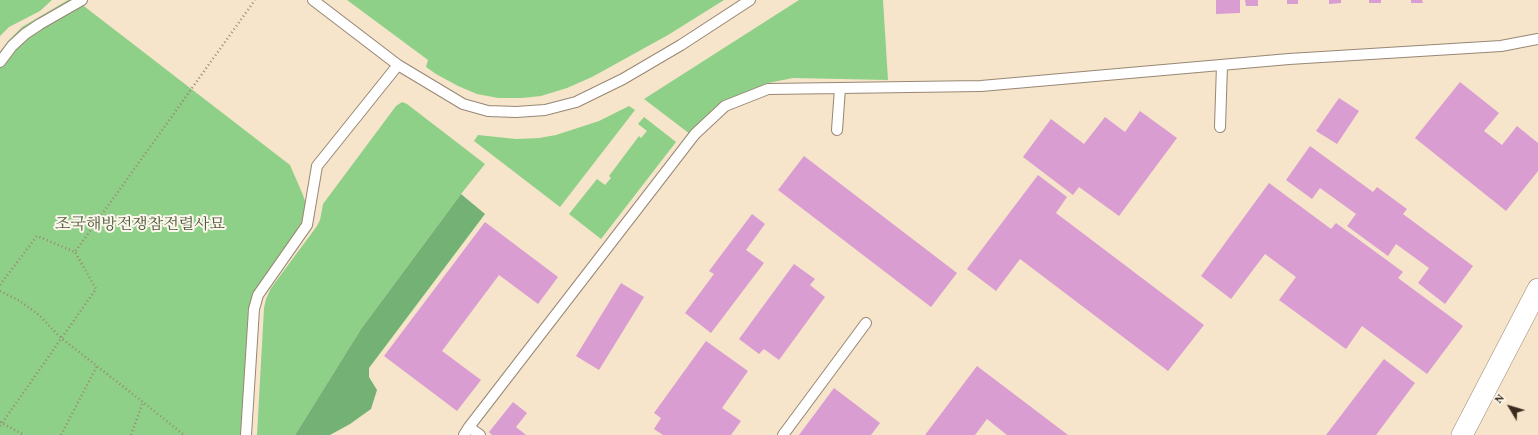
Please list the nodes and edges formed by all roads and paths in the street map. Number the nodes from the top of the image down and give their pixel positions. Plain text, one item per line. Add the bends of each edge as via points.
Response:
1 (82, 0) edge
2 (255, 0) edge
3 (313, 0) edge
4 (750, 0) edge
5 (1538, 39) edge
6 (0, 62) edge
7 (398, 65) junction
8 (1222, 65) junction
9 (840, 88) junction
10 (1220, 127) dead end
11 (837, 130) dead end
12 (75, 252) junction
13 (0, 285) edge
14 (1538, 289) edge
15 (0, 291) edge
16 (866, 323) dead end
17 (62, 338) junction
18 (97, 366) junction
19 (143, 402) junction
20 (2, 423) edge
21 (0, 426) edge
22 (466, 431) edge
23 (24, 435) edge
24 (61, 435) edge
25 (131, 435) edge
26 (184, 435) edge
27 (246, 435) edge
28 (480, 435) edge
29 (783, 435) edge
30 (1462, 435) edge

1 - 6 lane via 25,34
2 - 12 path
3 - 7 lane
4 - 7 lane via 624,79 576,102 545,110 488,111 463,104
5 - 8 lane via 1501,46
7 - 27 lane via 317,166 307,225 258,295 254,309
8 - 9 lane via 980,86
8 - 10 lane
9 - 11 lane
9 - 22 lane via 768,88 725,106 695,134
12 - 13 path via 37,236
12 - 17 path via 96,289
14 - 30 street
15 - 17 path via 30,308
16 - 29 lane
17 - 18 path
17 - 20 path
18 - 19 path
18 - 24 path
19 - 25 path
19 - 26 path
20 - 21 path
20 - 23 path
22 - 28 lane

